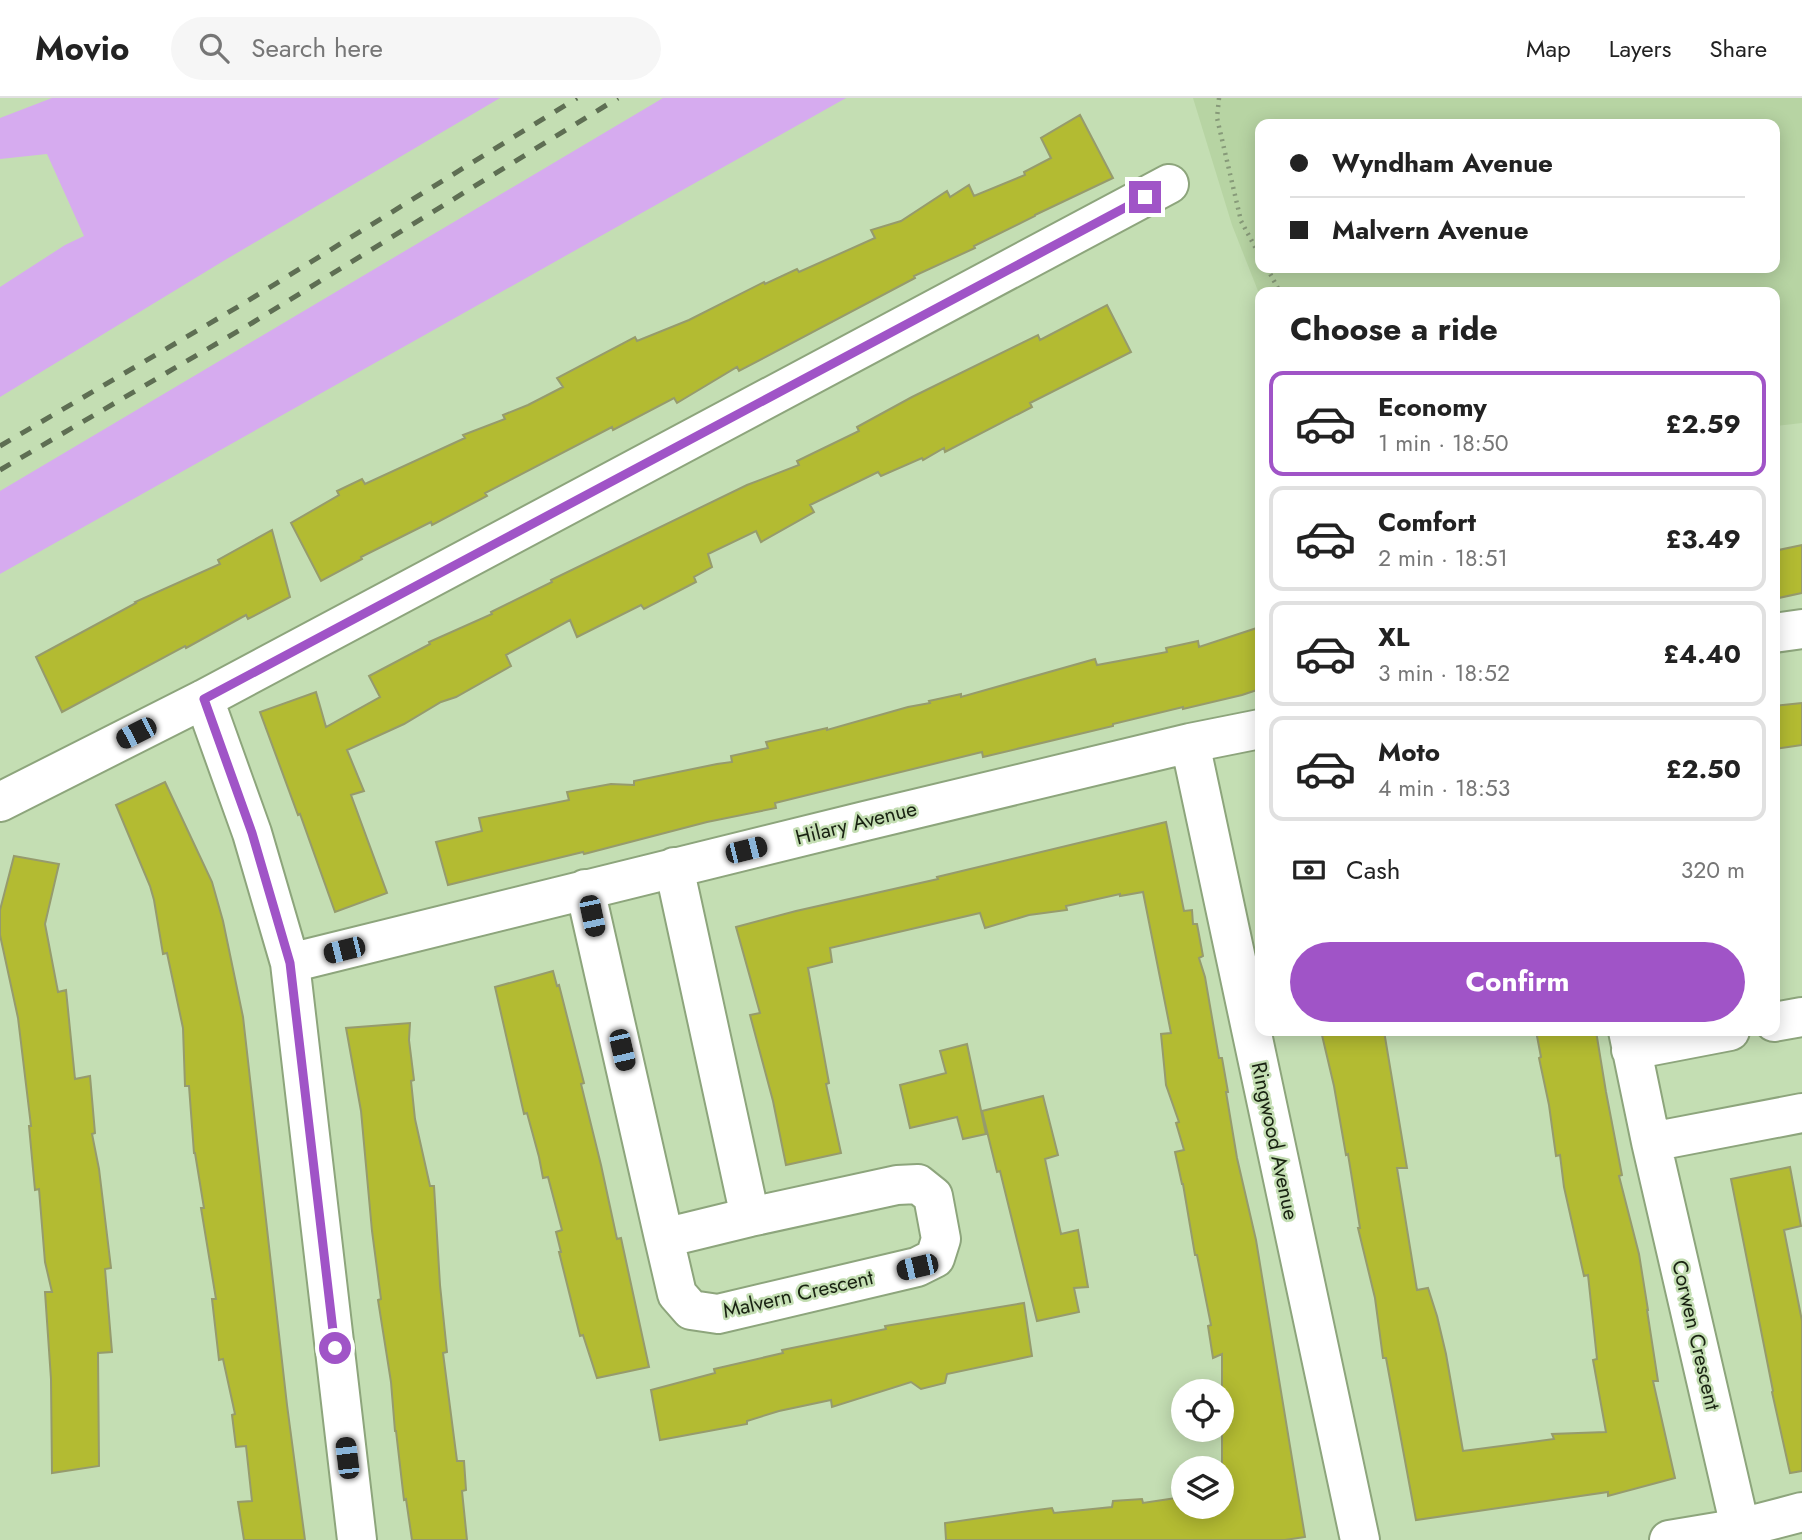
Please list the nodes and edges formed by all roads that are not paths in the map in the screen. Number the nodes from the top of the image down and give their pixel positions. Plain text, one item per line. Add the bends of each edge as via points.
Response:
1 (1169, 184) dead end
2 (1802, 629) edge
3 (1780, 632) edge
4 (204, 699) junction
5 (1255, 730) edge
6 (1190, 743) junction
7 (0, 802) edge
8 (674, 867) junction
9 (585, 889) junction
10 (290, 963) junction
11 (1802, 1017) edge
12 (1780, 1021) edge
13 (1674, 1036) edge
14 (1629, 1040) edge
15 (1802, 1113) edge
16 (1651, 1142) junction
17 (750, 1217) junction
18 (664, 1238) junction
19 (1802, 1512) edge
20 (1742, 1534) edge
21 (357, 1540) edge
22 (1360, 1540) edge
23 (1669, 1540) edge

1 - 4 street
2 - 3 street
4 - 7 street
4 - 10 street via 252,833
5 - 6 street, Hilary Avenue
6 - 8 street, Hilary Avenue
6 - 22 street, Ringwood Avenue
8 - 9 street, Hilary Avenue
8 - 17 street
9 - 10 street, Hilary Avenue
9 - 18 street, Malvern Crescent
10 - 21 street
11 - 12 street
13 - 14 street, Corwen Crescent
14 - 16 street, Corwen Crescent
15 - 16 street
16 - 20 street, Corwen Crescent
17 - 18 street, Malvern Crescent
17 - 18 street, Malvern Crescent via 918,1184 933,1196 941,1239 935,1258 917,1267 718,1314 691,1310 677,1294
19 - 20 street
20 - 23 street

